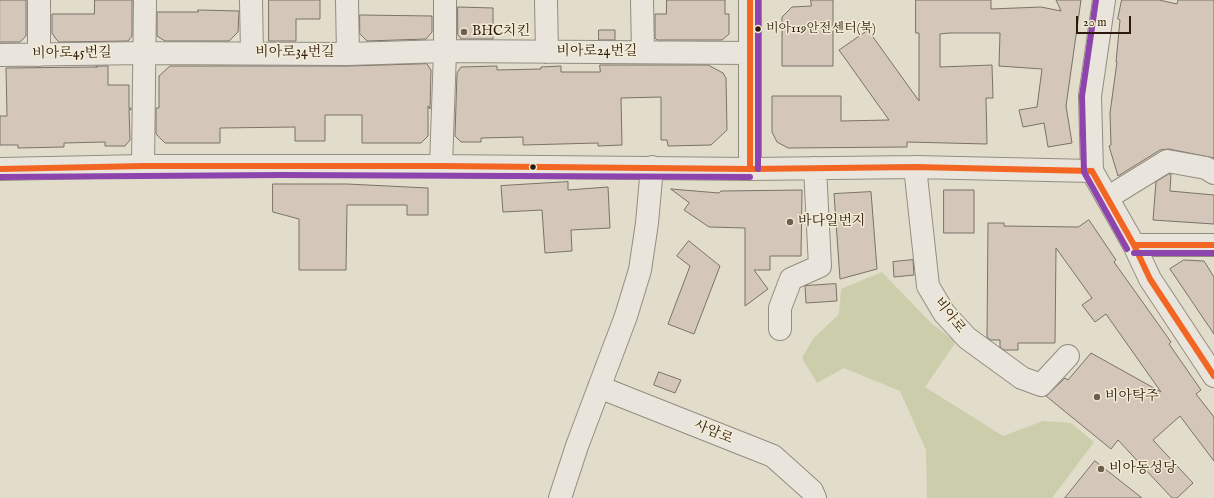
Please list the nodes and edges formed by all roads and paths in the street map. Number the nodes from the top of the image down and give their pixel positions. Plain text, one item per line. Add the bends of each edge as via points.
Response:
1 (39, 0) edge
2 (145, 0) edge
3 (251, 0) edge
4 (347, 0) edge
5 (444, 0) edge
6 (546, 0) edge
7 (642, 0) edge
8 (750, 0) edge
9 (1104, 0) edge
10 (445, 51) junction
11 (547, 52) junction
12 (643, 52) junction
13 (750, 52) junction
14 (145, 53) junction
15 (252, 53) junction
16 (348, 54) junction
17 (0, 55) edge
18 (39, 55) junction
19 (143, 166) junction
20 (441, 166) junction
21 (652, 167) junction
22 (915, 167) junction
23 (815, 168) junction
24 (0, 169) edge
25 (750, 169) junction
26 (1092, 171) junction
27 (1214, 173) edge
28 (1107, 198) junction
29 (1134, 245) junction
30 (1214, 245) edge
31 (780, 329) dead end
32 (1068, 356) dead end
33 (1214, 376) edge
34 (598, 387) junction
35 (560, 498) edge
36 (815, 498) edge

1 - 18 street
2 - 14 street
3 - 15 street
4 - 16 street
5 - 10 street
6 - 11 street
7 - 12 street
8 - 13 street
9 - 26 street via 1090,96
10 - 11 street, 비아로24번길
10 - 16 street, 비아로34번길
10 - 20 street
11 - 12 street, 비아로24번길
12 - 13 street, 비아로24번길
13 - 25 street
14 - 15 street, 비아로34번길
14 - 18 street, 비아로45번길
14 - 19 street
15 - 16 street, 비아로34번길
17 - 18 street, 비아로45번길
19 - 20 street
19 - 24 street
20 - 21 street
21 - 25 street
21 - 34 street via 640,270 626,316
22 - 23 street
22 - 26 street
22 - 32 street, 비아로 via 928,286 944,313 967,338 1022,378 1041,385
23 - 25 street
23 - 31 street via 820,266 791,280 780,308
26 - 28 street
27 - 28 street via 1206,168 1167,161
28 - 29 street
29 - 30 street
29 - 33 street via 1150,279
34 - 35 street
34 - 36 street, 사암로 via 773,456 812,491

